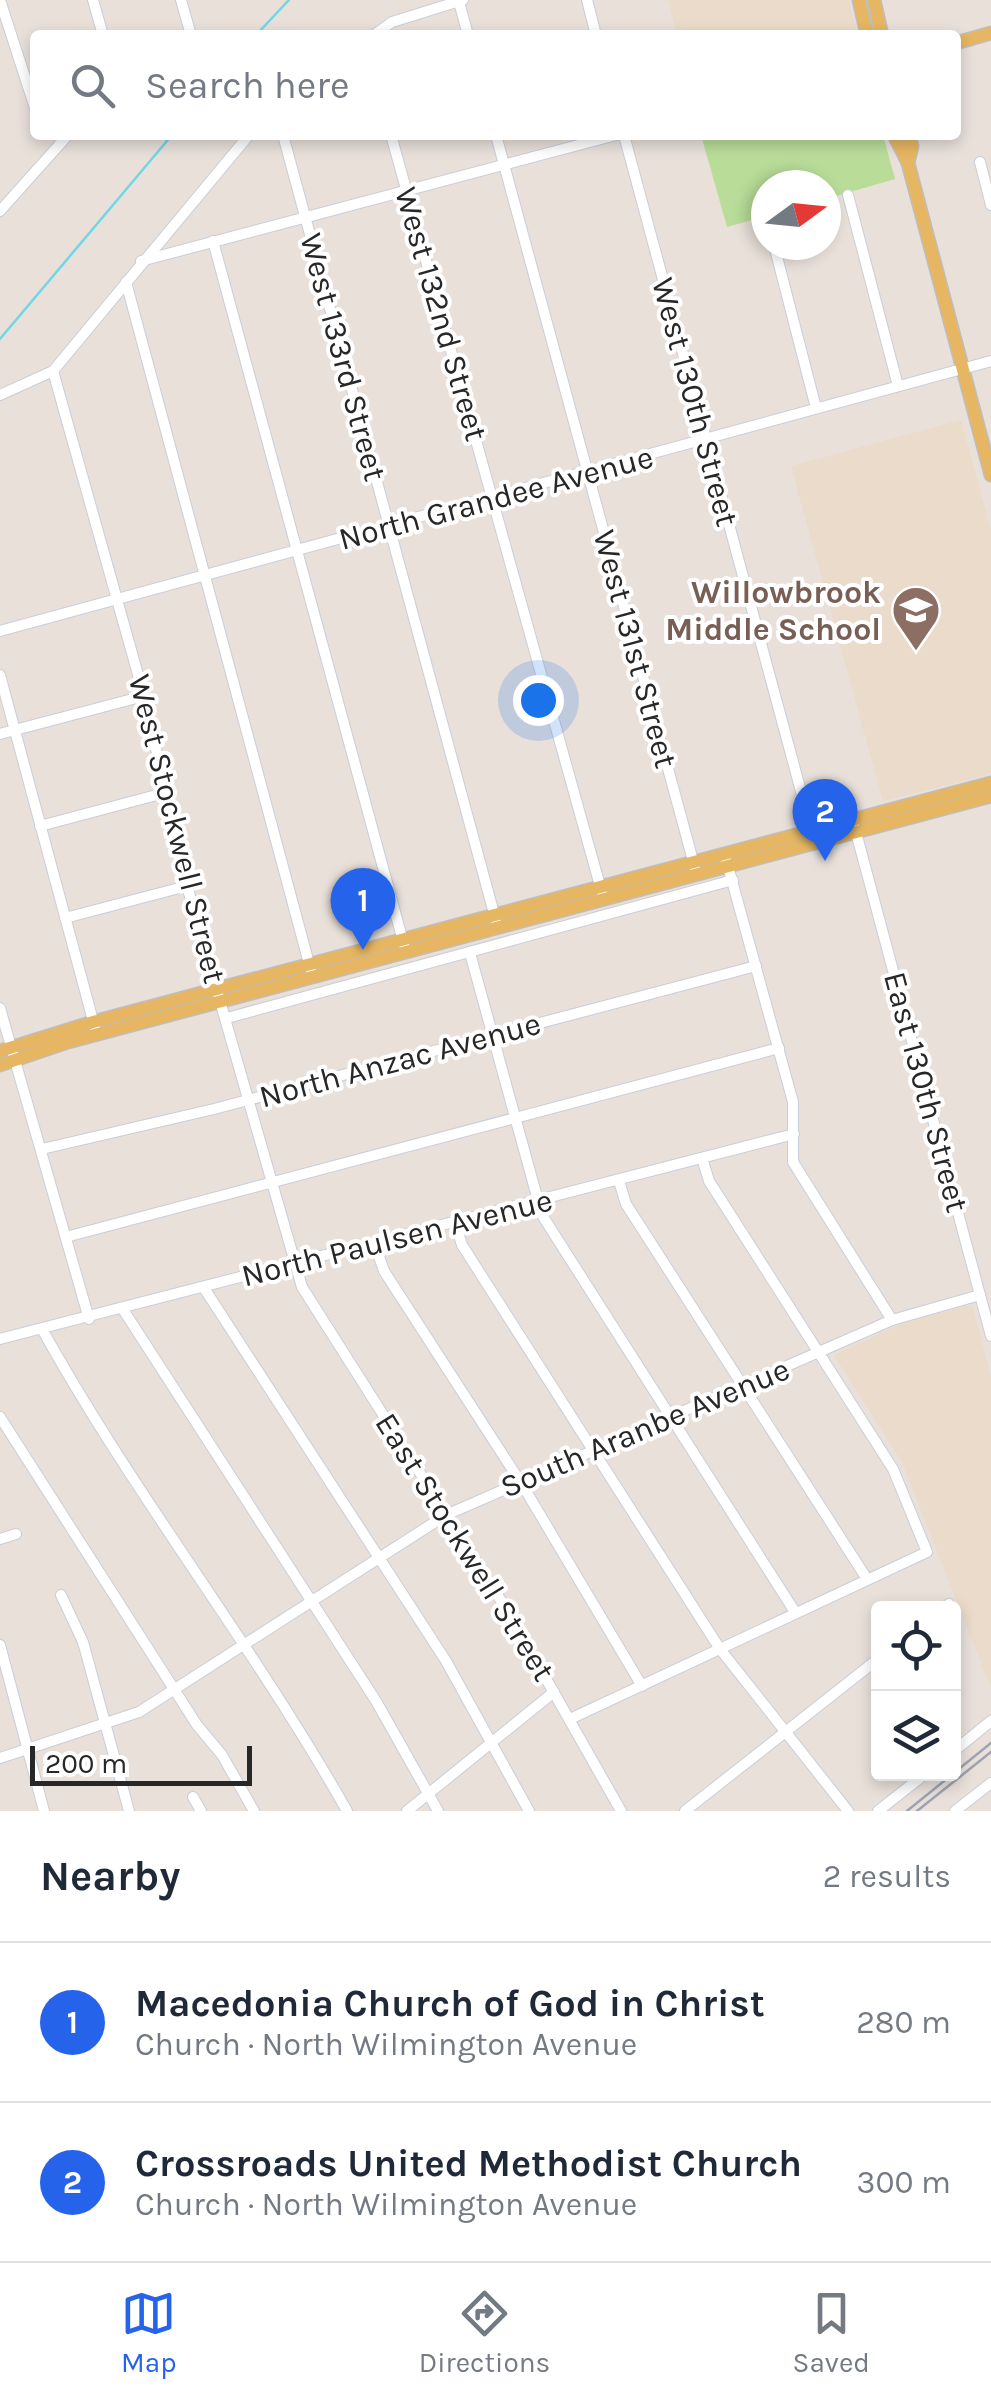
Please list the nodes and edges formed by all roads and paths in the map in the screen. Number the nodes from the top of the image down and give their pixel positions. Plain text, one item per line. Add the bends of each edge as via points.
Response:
1 (0, 0) edge
2 (93, 0) edge
3 (181, 0) edge
4 (586, 0) edge
5 (859, 0) edge
6 (874, 0) edge
7 (461, 1) edge
8 (101, 30) edge
9 (189, 30) edge
10 (381, 30) edge
11 (467, 30) edge
12 (595, 30) edge
13 (866, 30) edge
14 (881, 30) edge
15 (991, 33) edge
16 (961, 42) edge
17 (30, 93) edge
18 (62, 140) edge
19 (245, 140) edge
20 (284, 140) edge
21 (392, 140) edge
22 (497, 140) edge
23 (601, 140) edge
24 (621, 140) edge
25 (896, 140) edge
26 (910, 140) edge
27 (980, 162) dead end
28 (908, 163) junction
29 (504, 165) junction
30 (406, 190) junction
31 (848, 195) dead end
32 (991, 204) edge
33 (0, 211) edge
34 (305, 217) junction
35 (214, 241) junction
36 (778, 260) edge
37 (141, 261) junction
38 (126, 282) junction
39 (991, 361) edge
40 (963, 368) junction
41 (53, 370) junction
42 (898, 386) junction
43 (0, 395) edge
44 (816, 408) junction
45 (706, 441) junction
46 (587, 473) junction
47 (991, 475) edge
48 (492, 499) junction
49 (389, 526) junction
50 (297, 552) junction
51 (205, 576) junction
52 (118, 600) junction
53 (0, 632) edge
54 (0, 675) edge
55 (144, 696) junction
56 (15, 730) junction
57 (0, 734) edge
58 (991, 782) edge
59 (164, 793) junction
60 (991, 796) edge
61 (40, 826) junction
62 (854, 826) junction
63 (813, 836) junction
64 (726, 859) junction
65 (695, 868) junction
66 (732, 880) junction
67 (187, 886) junction
68 (602, 893) junction
69 (65, 918) junction
70 (496, 921) junction
71 (404, 945) junction
72 (470, 953) junction
73 (756, 966) junction
74 (311, 971) junction
75 (219, 995) junction
76 (0, 1008) edge
77 (227, 1018) junction
78 (95, 1028) junction
79 (492, 1036) junction
80 (779, 1048) junction
81 (9, 1052) edge
82 (0, 1065) edge
83 (249, 1100) junction
84 (515, 1119) junction
85 (794, 1134) junction
86 (42, 1150) junction
87 (702, 1158) junction
88 (618, 1181) junction
89 (272, 1184) junction
90 (538, 1201) junction
91 (455, 1222) junction
92 (66, 1237) junction
93 (374, 1242) junction
94 (295, 1263) junction
95 (302, 1287) joint
96 (204, 1288) junction
97 (980, 1295) junction
98 (124, 1311) junction
99 (88, 1319) junction
100 (892, 1320) junction
101 (0, 1324) edge
102 (42, 1329) junction
103 (991, 1336) edge
104 (2, 1339) edge
105 (819, 1354) junction
106 (738, 1386) junction
107 (668, 1416) junction
108 (0, 1417) edge
109 (594, 1448) junction
110 (520, 1481) junction
111 (446, 1514) junction
112 (16, 1534) dead end
113 (0, 1539) edge
114 (378, 1558) junction
115 (866, 1579) junction
116 (61, 1595) dead end
117 (309, 1602) junction
118 (795, 1612) junction
119 (0, 1645) edge
120 (241, 1646) junction
121 (720, 1649) junction
122 (871, 1664) edge
123 (642, 1686) junction
124 (174, 1691) junction
125 (554, 1692) junction
126 (570, 1720) junction
127 (991, 1721) edge
128 (106, 1723) junction
129 (784, 1732) junction
130 (491, 1742) junction
131 (961, 1745) edge
132 (28, 1749) junction
133 (0, 1758) edge
134 (916, 1781) edge
135 (991, 1783) edge
136 (429, 1794) junction
137 (192, 1798) dead end
138 (44, 1811) edge
139 (129, 1811) edge
140 (201, 1811) edge
141 (254, 1811) edge
142 (346, 1811) edge
143 (406, 1811) edge
144 (438, 1811) edge
145 (529, 1811) edge
146 (621, 1811) edge
147 (685, 1811) edge
148 (848, 1811) edge
149 (878, 1811) edge
150 (955, 1811) edge

1 - 17 street
2 - 8 street
3 - 9 street
4 - 12 street
5 - 13 main road
6 - 14 main road
7 - 10 street
7 - 11 street
15 - 16 main road
18 - 33 street
19 - 37 street
20 - 34 street, West 133rd Street
21 - 30 street, West 132nd Street
22 - 29 street, West 131st Street
23 - 29 street
24 - 45 street, West 130th Street
25 - 28 main road
26 - 28 main road
27 - 32 street
28 - 40 main road
29 - 30 street
29 - 46 street, West 131st Street
30 - 34 street
30 - 48 street, West 132nd Street
31 - 42 street
34 - 35 street
34 - 49 street, West 133rd Street
35 - 37 street
35 - 50 street
36 - 44 street
37 - 38 street
38 - 41 street
38 - 51 street
39 - 40 street, North Grandee Avenue
40 - 42 street, North Grandee Avenue
40 - 47 main road
41 - 43 street
41 - 52 street, West Stockwell Street
42 - 44 street, North Grandee Avenue
44 - 45 street, North Grandee Avenue
45 - 46 street, North Grandee Avenue
45 - 63 street, West 130th Street
46 - 48 street, North Grandee Avenue
46 - 65 street, West 131st Street
48 - 49 street, North Grandee Avenue
48 - 68 street, West 132nd Street
49 - 50 street, North Grandee Avenue
49 - 70 street, West 133rd Street
50 - 51 street, North Grandee Avenue
50 - 71 street
51 - 52 street, North Grandee Avenue
51 - 74 street
52 - 53 street, North Grandee Avenue
52 - 55 street, West Stockwell Street
54 - 56 street
55 - 56 street
55 - 59 street, West Stockwell Street
56 - 57 street
56 - 61 street
58 - 62 main road
59 - 61 street
59 - 67 street, West Stockwell Street
60 - 62 main road
61 - 69 street
62 - 63 main road
62 - 97 street, East 130th Street
63 - 64 main road
64 - 65 main road
64 - 66 street
65 - 68 main road
66 - 72 street
66 - 73 street
67 - 69 street
67 - 75 street, West Stockwell Street
68 - 70 main road
69 - 78 street
70 - 71 main road
71 - 74 main road
72 - 77 street
72 - 79 street
73 - 79 street, North Anzac Avenue
73 - 80 street
74 - 75 main road
75 - 77 street, West Stockwell Street
75 - 78 main road
76 - 81 street
77 - 83 street, West Stockwell Street
78 - 81 main road
79 - 83 street, North Anzac Avenue
79 - 84 street
80 - 84 street
80 - 85 street
81 - 82 main road
81 - 86 street
83 - 86 street, North Anzac Avenue
83 - 89 street, West Stockwell Street
84 - 89 street
84 - 90 street
85 - 87 street, North Paulsen Avenue
85 - 100 street via 794,1162
86 - 92 street
87 - 88 street, North Paulsen Avenue
87 - 105 street via 709,1182
88 - 90 street, North Paulsen Avenue
88 - 106 street
89 - 92 street
89 - 94 street, West Stockwell Street
90 - 91 street, North Paulsen Avenue
90 - 107 street
91 - 93 street, North Paulsen Avenue
91 - 109 street via 462,1245
92 - 99 street
93 - 94 street, North Paulsen Avenue
93 - 110 street via 384,1271
94 - 95 street, West Stockwell Street
94 - 96 street, North Paulsen Avenue
95 - 111 street, East Stockwell Street
96 - 98 street, North Paulsen Avenue
96 - 114 street
97 - 100 street, South Aranbe Avenue
97 - 103 street, East 130th Street
98 - 99 street, North Paulsen Avenue
98 - 117 street
99 - 102 street, North Paulsen Avenue
100 - 105 street, South Aranbe Avenue
101 - 104 street
102 - 104 street, North Paulsen Avenue
102 - 120 street
105 - 106 street, South Aranbe Avenue
105 - 115 street via 893,1469 927,1552
106 - 107 street, South Aranbe Avenue
106 - 115 street
107 - 109 street, South Aranbe Avenue
107 - 118 street
108 - 124 street
109 - 110 street, South Aranbe Avenue
109 - 121 street
110 - 111 street, South Aranbe Avenue
110 - 123 street
111 - 114 street, South Aranbe Avenue
111 - 125 street, East Stockwell Street
112 - 113 street
114 - 117 street, South Aranbe Avenue
114 - 130 street
115 - 118 street
116 - 128 street via 78,1625
117 - 120 street, South Aranbe Avenue
117 - 136 street
118 - 121 street
119 - 132 street
120 - 124 street, South Aranbe Avenue
120 - 142 street
121 - 123 street
121 - 129 street
122 - 129 street
123 - 126 street
124 - 128 street, South Aranbe Avenue
124 - 141 street
125 - 126 street, East Stockwell Street
125 - 130 street
126 - 146 street, East Stockwell Street
127 - 131 street
128 - 132 street, South Aranbe Avenue
128 - 139 street
129 - 147 street
129 - 148 street
130 - 136 street
130 - 145 street
132 - 133 street, South Aranbe Avenue
132 - 138 street
134 - 149 street
135 - 150 street
136 - 143 street
136 - 144 street
137 - 140 street

